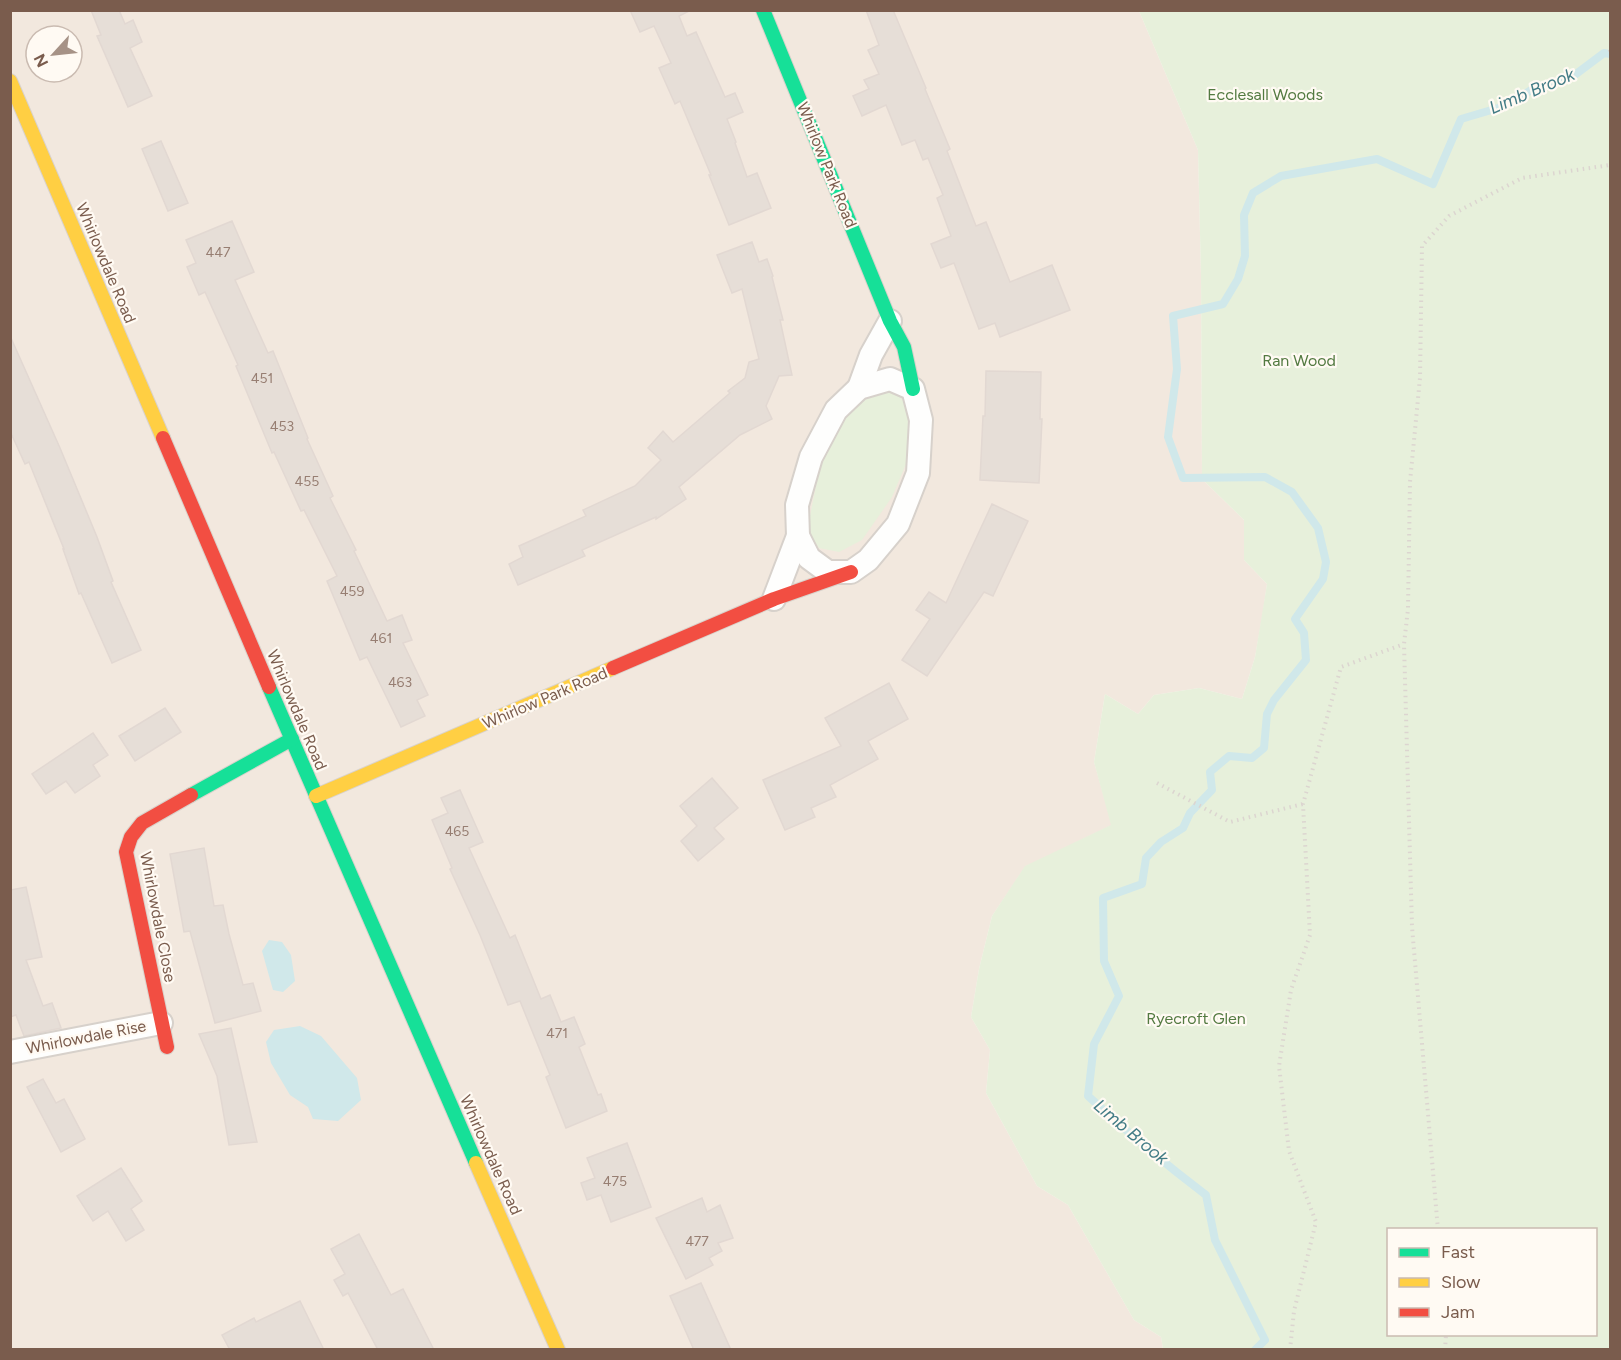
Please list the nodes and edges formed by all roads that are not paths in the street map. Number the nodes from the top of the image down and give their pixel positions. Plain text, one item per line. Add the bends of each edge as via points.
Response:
1 (763, 10) edge
2 (10, 81) edge
3 (890, 321) junction
4 (860, 388) junction
5 (913, 389) junction
6 (798, 536) junction
7 (851, 572) junction
8 (774, 599) junction
9 (292, 739) junction
10 (316, 796) junction
11 (161, 1023) junction
12 (167, 1047) dead end
13 (10, 1052) edge
14 (558, 1350) edge

1 - 3 street, Whirlow Park Road
2 - 9 street, Whirlowdale Road
3 - 4 street via 871,355
3 - 5 street, Whirlow Park Road via 904,347
4 - 5 street via 890,379
4 - 6 street via 836,410 811,457 797,505
5 - 7 street, Whirlow Park Road via 921,420 918,474 898,524 868,560
6 - 7 street via 809,558 828,572
6 - 8 street
7 - 8 street, Whirlow Park Road
8 - 10 street, Whirlow Park Road
9 - 10 street, Whirlowdale Road
9 - 11 street, Whirlowdale Close via 142,823 131,837 126,852
10 - 14 street, Whirlowdale Road
11 - 12 street, Whirlowdale Close
11 - 13 street, Whirlowdale Rise

